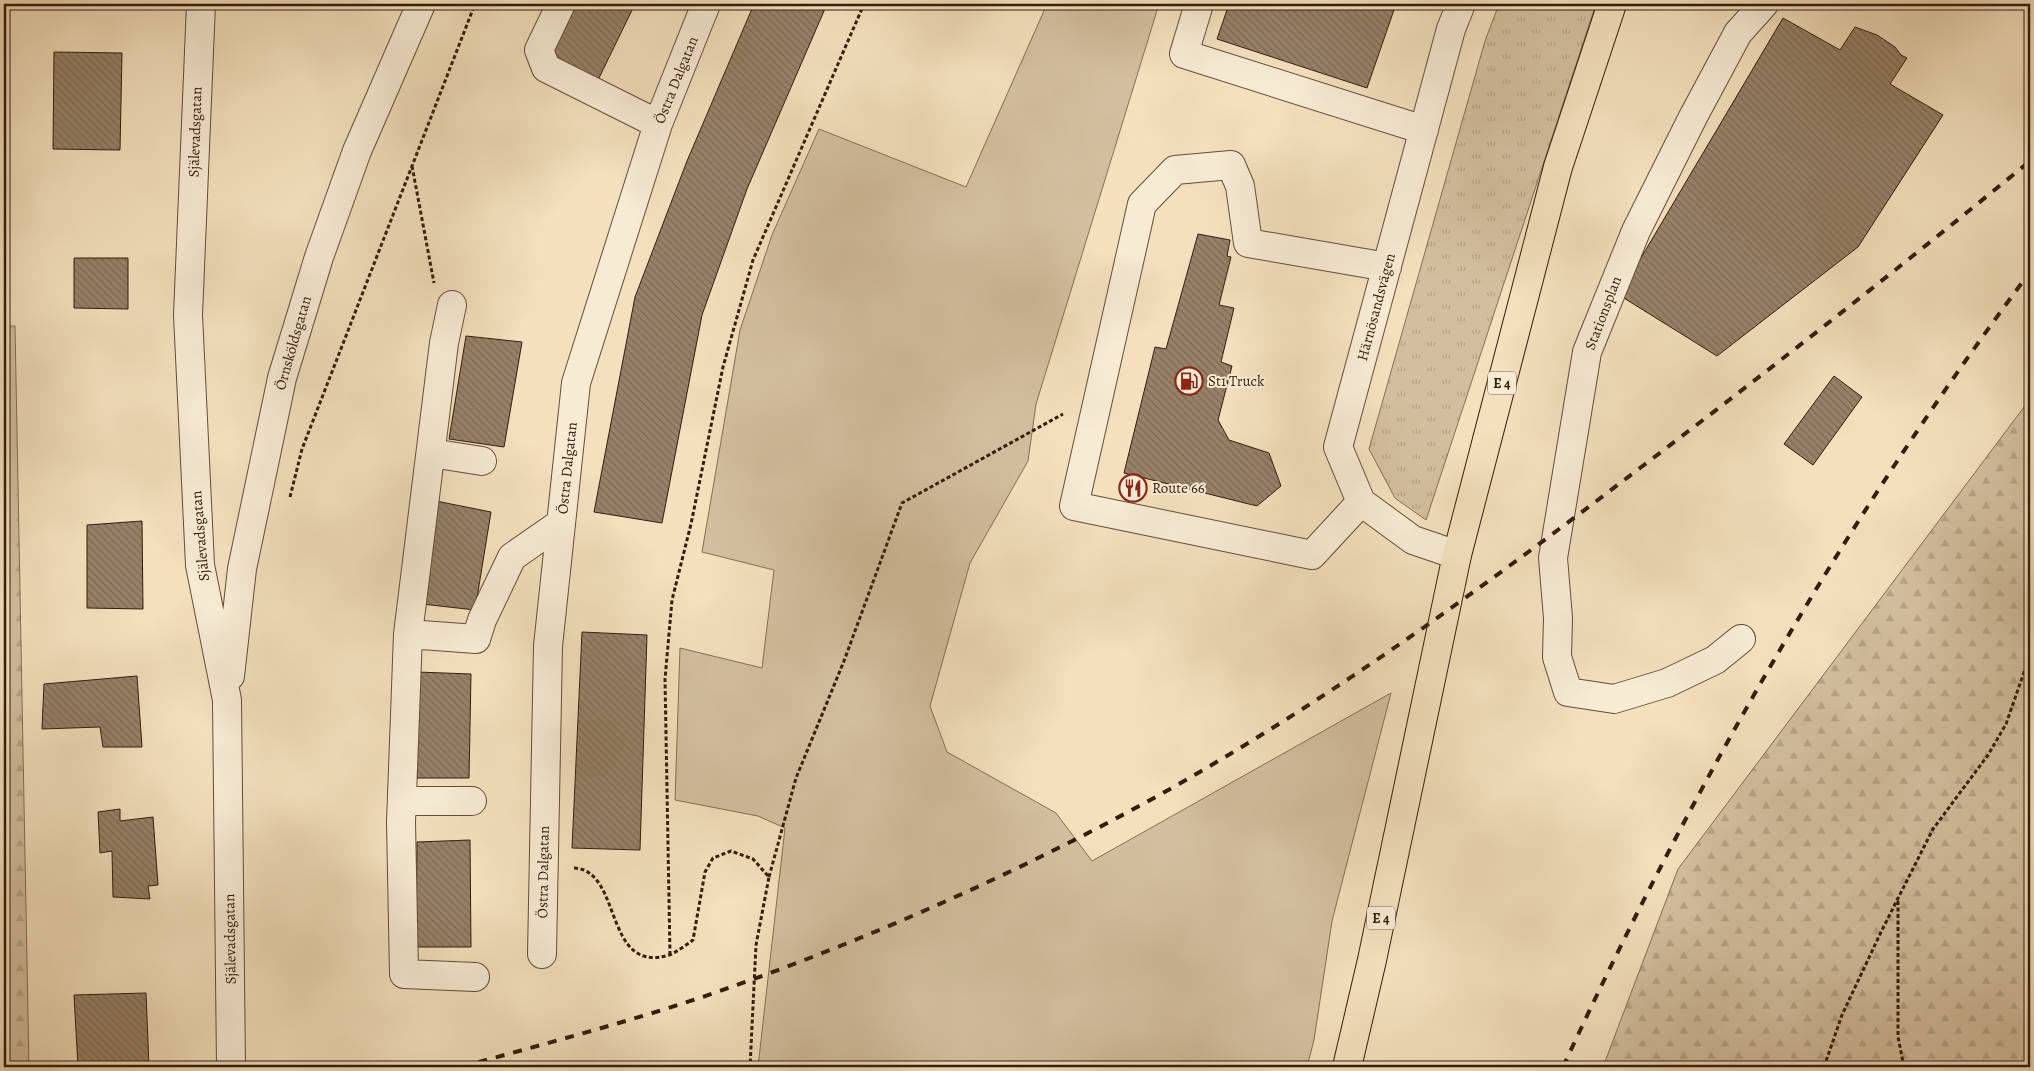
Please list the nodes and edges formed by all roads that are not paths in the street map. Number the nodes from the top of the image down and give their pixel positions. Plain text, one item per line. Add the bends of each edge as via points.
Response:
1 (201, 4) edge
2 (421, 4) edge
3 (561, 4) edge
4 (1199, 4) edge
5 (1461, 4) edge
6 (1612, 4) edge
7 (1764, 4) edge
8 (702, 5) edge
9 (658, 124) junction
10 (1424, 130) junction
11 (1387, 267) junction
12 (443, 296) road end
13 (431, 453) junction
14 (482, 461) dead end
15 (1361, 502) junction
16 (561, 522) junction
17 (1457, 555) junction
18 (408, 634) junction
19 (1741, 639) dead end
20 (227, 700) junction
21 (472, 801) dead end
22 (402, 802) junction
23 (542, 954) dead end
24 (475, 977) dead end
25 (231, 1067) edge
26 (1347, 1067) edge

1 - 20 street, Själevadsgatan via 188,315 200,565
2 - 20 street, Örnsköldsgatan via 357,151 319,256 282,378 242,569
3 - 9 street via 540,50 546,68
4 - 10 street via 1184,54
5 - 10 street, Härnösandsvägen via 1451,29
6 - 17 highway, E 4 via 1558,166
7 - 19 street, Stationsplan via 1738,33 1692,117 1636,231 1587,352 1553,558 1558,618 1557,657 1568,692 1614,699 1668,683 1716,660
8 - 9 street, Östra Dalgatan
9 - 16 street, Östra Dalgatan via 576,383
10 - 11 street, Härnösandsvägen
11 - 15 street, Härnösandsvägen via 1338,447
11 - 15 street via 1248,243 1240,186 1232,165 1175,170 1142,204 1074,506 1312,555
12 - 13 street via 444,342
13 - 14 street
13 - 18 street
15 - 17 street via 1413,540
16 - 18 street via 512,557 476,639
16 - 23 street, Östra Dalgatan via 548,646
17 - 26 highway, E 4
18 - 22 street
20 - 25 street, Själevadsgatan
21 - 22 street
22 - 24 street via 404,974

